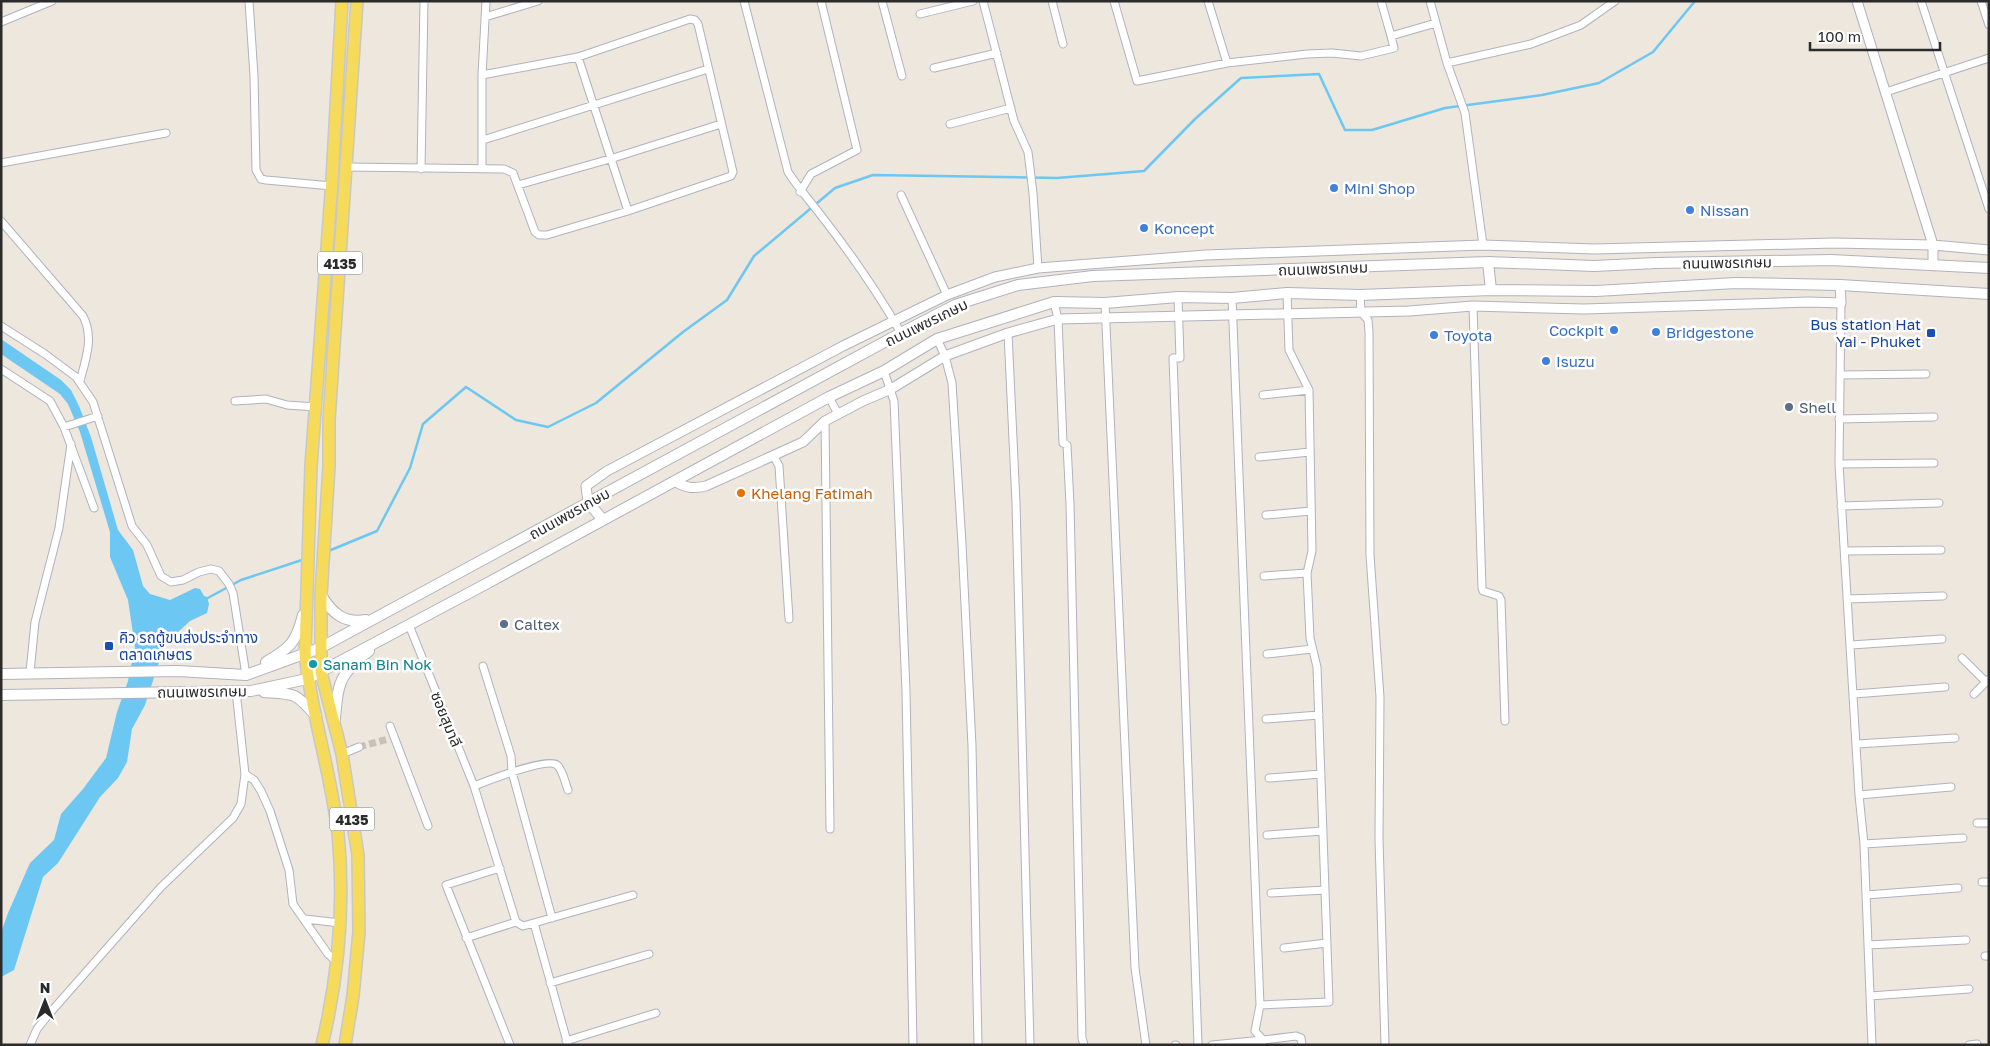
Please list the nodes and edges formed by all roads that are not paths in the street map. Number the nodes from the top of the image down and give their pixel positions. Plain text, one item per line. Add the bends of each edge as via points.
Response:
1 (52, 1) edge
2 (249, 1) edge
3 (342, 1) edge
4 (357, 1) edge
5 (424, 1) edge
6 (486, 1) edge
7 (538, 1) edge
8 (744, 1) edge
9 (821, 1) edge
10 (882, 1) edge
11 (973, 1) edge
12 (983, 1) edge
13 (1052, 1) edge
14 (1114, 1) edge
15 (1208, 1) edge
16 (1381, 1) edge
17 (1430, 1) edge
18 (1615, 1) edge
19 (1857, 1) edge
20 (1921, 1) edge
21 (1981, 1) edge
22 (920, 14) dead end
23 (485, 17) junction
24 (1, 22) edge
25 (1436, 23) junction
26 (1989, 25) edge
27 (1391, 36) junction
28 (1063, 44) dead end
29 (997, 54) junction
30 (578, 57) junction
31 (1989, 58) edge
32 (1227, 63) junction
33 (1447, 63) junction
34 (934, 68) dead end
35 (708, 69) junction
36 (1944, 72) junction
37 (482, 75) junction
38 (902, 76) dead end
39 (1886, 92) junction
40 (594, 105) junction
41 (1011, 108) junction
42 (721, 124) junction
43 (950, 124) dead end
44 (166, 134) dead end
45 (483, 140) junction
46 (610, 159) junction
47 (1, 163) edge
48 (347, 167) junction
49 (482, 168) junction
50 (421, 169) junction
51 (518, 185) junction
52 (332, 186) junction
53 (800, 192) junction
54 (901, 195) dead end
55 (1989, 209) edge
56 (628, 211) junction
57 (1, 221) edge
58 (1483, 245) junction
59 (1933, 245) junction
60 (1989, 250) edge
61 (1488, 262) junction
62 (1091, 264) junction
63 (1933, 265) junction
64 (1038, 268) junction
65 (1989, 268) edge
66 (1093, 276) junction
67 (1840, 285) junction
68 (1491, 290) junction
69 (1287, 293) junction
70 (1989, 294) edge
71 (947, 295) junction
72 (1360, 295) junction
73 (1178, 297) junction
74 (1232, 298) junction
75 (1054, 302) junction
76 (1105, 303) junction
77 (1841, 303) junction
78 (1473, 306) junction
79 (1361, 312) junction
80 (1288, 313) junction
81 (1233, 315) junction
82 (1178, 316) junction
83 (1106, 318) junction
84 (1058, 319) junction
85 (895, 322) junction
86 (1, 326) edge
87 (901, 333) junction
88 (1008, 333) junction
89 (937, 339) junction
90 (945, 356) junction
91 (1, 369) edge
92 (884, 371) junction
93 (1926, 374) dead end
94 (1840, 375) junction
95 (80, 381) junction
96 (891, 389) junction
97 (1309, 390) junction
98 (1263, 395) dead end
99 (829, 397) junction
100 (235, 402) dead end
101 (316, 407) junction
102 (838, 414) junction
103 (95, 417) junction
104 (1934, 417) dead end
105 (1839, 420) junction
106 (825, 421) junction
107 (68, 425) junction
108 (71, 444) junction
109 (1310, 452) junction
110 (773, 455) junction
111 (1259, 457) dead end
112 (1934, 462) dead end
113 (1839, 464) junction
114 (674, 481) junction
115 (588, 502) junction
116 (1939, 503) dead end
117 (1841, 506) junction
118 (94, 508) dead end
119 (1311, 512) junction
120 (1266, 515) dead end
121 (603, 520) junction
122 (1941, 550) dead end
123 (1844, 551) junction
124 (1307, 573) junction
125 (1264, 576) dead end
126 (321, 595) junction
127 (1943, 596) dead end
128 (308, 598) junction
129 (1847, 599) junction
130 (374, 619) junction
131 (789, 619) dead end
132 (409, 625) junction
133 (388, 637) junction
134 (1942, 638) dead end
135 (1851, 645) junction
136 (320, 648) junction
137 (1312, 650) junction
138 (305, 653) junction
139 (1267, 654) dead end
140 (1962, 658) dead end
141 (483, 666) dead end
142 (30, 672) junction
143 (321, 672) junction
144 (1, 674) edge
145 (246, 675) junction
146 (308, 679) junction
147 (1987, 680) edge
148 (1945, 687) dead end
149 (236, 691) junction
150 (251, 691) junction
151 (1, 694) edge
152 (1854, 694) junction
153 (1974, 694) dead end
154 (1319, 715) junction
155 (316, 716) junction
156 (1266, 719) dead end
157 (1505, 721) dead end
158 (334, 722) junction
159 (390, 726) dead end
160 (1955, 738) dead end
161 (388, 739) dead end
162 (1857, 744) junction
163 (358, 747) tunnel mouth
164 (398, 747) junction
165 (342, 754) junction
166 (512, 772) junction
167 (244, 774) junction
168 (1321, 774) junction
169 (1270, 778) dead end
170 (474, 786) junction
171 (1951, 787) dead end
172 (568, 790) dead end
173 (1859, 795) junction
174 (1977, 823) dead end
175 (1989, 823) edge
176 (428, 826) dead end
177 (830, 829) dead end
178 (1323, 831) junction
179 (1267, 835) dead end
180 (1963, 838) dead end
181 (1864, 844) junction
182 (500, 868) junction
183 (1958, 888) dead end
184 (1325, 890) junction
185 (1271, 893) dead end
186 (632, 895) dead end
187 (1866, 895) junction
188 (552, 918) junction
189 (305, 919) junction
190 (516, 922) junction
191 (340, 923) junction
192 (534, 923) junction
193 (466, 938) junction
194 (1966, 940) dead end
195 (1326, 943) junction
196 (1868, 946) junction
197 (1284, 948) dead end
198 (649, 954) dead end
199 (338, 963) junction
200 (550, 983) junction
201 (1969, 989) dead end
202 (1870, 996) junction
203 (1260, 1005) junction
204 (656, 1013) dead end
205 (1263, 1042) edge
206 (567, 1043) edge
207 (1977, 1044) edge
208 (30, 1045) edge
209 (322, 1045) edge
210 (345, 1045) edge
211 (510, 1045) edge
212 (913, 1045) edge
213 (978, 1045) edge
214 (1030, 1045) edge
215 (1084, 1045) edge
216 (1146, 1045) edge
217 (1198, 1045) edge
218 (1212, 1045) edge
219 (1302, 1045) edge
220 (1385, 1045) edge
221 (1872, 1045) edge
222 (1969, 1045) edge

1 - 24 street
2 - 52 street via 257,175 266,180
3 - 52 main road, 4135
4 - 48 main road, 4135
5 - 50 street
6 - 23 street
7 - 23 street
8 - 53 street via 788,172
9 - 53 street via 857,150 811,174
10 - 38 street
11 - 22 street
12 - 29 street
13 - 28 street
14 - 32 street via 1138,81
15 - 32 street
16 - 27 street
17 - 25 street
18 - 33 street via 1581,25 1530,44
19 - 39 street
20 - 36 street
21 - 26 street
23 - 37 street
25 - 27 street
25 - 33 street
27 - 32 street via 1394,48 1361,56 1320,54
29 - 34 street
29 - 41 street
30 - 35 street via 694,20 698,24
30 - 37 street
30 - 40 street
31 - 36 street
33 - 58 street via 1465,113
35 - 40 street
35 - 42 street
36 - 39 street
36 - 55 street
37 - 45 street
39 - 59 street
40 - 45 street
40 - 46 street
41 - 43 street
41 - 64 street via 1028,152
42 - 46 street
42 - 56 street via 733,172 731,176
44 - 47 street
45 - 49 street
46 - 51 street
46 - 56 street
48 - 50 street
48 - 126 main road, 4135 via 329,420
49 - 50 street
49 - 51 street via 504,169 513,173
51 - 56 street via 535,232 539,235
52 - 101 main road, 4135
53 - 85 street via 823,217
54 - 71 street
57 - 95 street via 83,316 88,326 87,356
58 - 59 street via 1594,249 1834,243
58 - 62 street via 1206,255
59 - 60 street
59 - 63 street
61 - 63 main road, ถนนเพชรเกษม via 1594,266 1832,260
61 - 66 main road, ถนนเพชรเกษม
61 - 68 main road
62 - 64 street
62 - 66 street
63 - 65 main road, ถนนเพชรเกษม
64 - 71 street via 995,277
66 - 87 main road, ถนนเพชรเกษม via 1018,285 955,305
67 - 68 main road, ถนนเพชรเกษม via 1736,283 1596,290
67 - 70 main road, ถนนเพชรเกษม
67 - 77 street
68 - 72 main road, ถนนเพชรเกษม
69 - 72 main road, ถนนเพชรเกษม
69 - 74 main road, ถนนเพชรเกษม
69 - 80 street
71 - 85 street
72 - 79 street
73 - 74 main road, ถนนเพชรเกษม
73 - 76 main road, ถนนเพชรเกษม
73 - 82 street
74 - 81 street
75 - 76 main road, ถนนเพชรเกษม
75 - 84 street
75 - 89 main road, ถนนเพชรเกษม
76 - 83 street
77 - 78 street via 1584,309
77 - 94 street
78 - 79 street
78 - 157 street via 1482,588 1501,600
79 - 80 street
79 - 220 street via 1368,320 1369,332 1370,555 1380,697 1379,839
80 - 81 street
80 - 97 street via 1289,350
81 - 82 street
81 - 203 street
82 - 83 street
82 - 217 street via 1180,358 1173,358
83 - 84 street
83 - 216 street via 1136,968
84 - 88 street
84 - 215 street via 1063,443 1067,445 1070,504
85 - 87 street
85 - 115 street via 843,346 607,471 586,486
86 - 95 street
87 - 115 main road, ถนนเพชรเกษม
88 - 90 street
88 - 214 street via 1017,523
89 - 90 street
89 - 92 main road, ถนนเพชรเกษม
90 - 96 street
90 - 213 street via 954,402 968,660
91 - 107 street via 50,401
92 - 96 street
92 - 99 main road, ถนนเพชรเกษม
93 - 94 street
94 - 105 street
95 - 103 street via 93,402
96 - 102 street
96 - 212 street via 906,691
97 - 98 street
97 - 109 street
99 - 102 street
99 - 114 main road, ถนนเพชรเกษม
100 - 101 street via 266,399 286,405
101 - 128 main road, 4135
102 - 106 street
103 - 107 street
103 - 145 street via 132,526 147,545 161,576 171,582 210,569 219,572 229,584
104 - 105 street
105 - 113 street
106 - 110 street via 803,442
106 - 177 street
107 - 108 street
108 - 118 street
108 - 142 street via 59,528 35,622
109 - 111 street
109 - 119 street
110 - 114 street via 706,486 694,489
110 - 131 street via 779,466
112 - 113 street
113 - 117 street
114 - 121 main road, ถนนเพชรเกษม
115 - 121 main road
115 - 130 main road, ถนนเพชรเกษม
116 - 117 street
117 - 123 street
119 - 120 street
119 - 124 street via 1312,551
121 - 132 main road, ถนนเพชรเกษม
122 - 123 street
123 - 129 street
124 - 125 street
124 - 137 street
126 - 130 main road via 341,618 348,621
126 - 136 main road, 4135
127 - 129 street
128 - 138 main road, 4135
128 - 145 main road via 299,632 288,649
129 - 135 street
130 - 136 main road, ถนนเพชรเกษม
132 - 133 main road, ถนนเพชรเกษม
132 - 170 street, ซอยสุมาลี
133 - 143 main road, ถนนเพชรเกษม
133 - 158 main road via 343,674
134 - 135 street
135 - 152 street
136 - 138 main road, ถนนเพชรเกษม
136 - 143 main road, 4135
137 - 139 street
137 - 154 street via 1317,666
138 - 145 main road, ถนนเพชรเกษม
138 - 146 main road, 4135
140 - 147 street
141 - 166 street via 512,756
142 - 144 main road, ถนนเพชรเกษม
142 - 145 main road, ถนนเพชรเกษม via 178,671
143 - 146 main road, ถนนเพชรเกษม
143 - 158 main road, 4135
146 - 150 main road, ถนนเพชรเกษม
146 - 155 main road, 4135
147 - 153 street
148 - 152 street
149 - 150 main road, ถนนเพชรเกษม
149 - 151 main road, ถนนเพชรเกษม
149 - 167 street
150 - 155 main road via 292,693
152 - 162 street
154 - 156 street
154 - 168 street
155 - 191 main road, 4135 via 338,833
158 - 165 main road, 4135
159 - 164 street
160 - 162 street
161 - 164 street
162 - 173 street
163 - 165 street
164 - 176 street
165 - 210 main road, 4135 via 358,855 359,932
166 - 170 street
166 - 172 street via 550,762 560,769
166 - 188 street
167 - 189 street via 254,780 270,811 289,870 293,904
167 - 208 street via 242,804 234,818 161,887 36,1029
168 - 169 street
168 - 178 street
170 - 182 street, ซอยสุมาลี
171 - 173 street
173 - 181 street
174 - 175 street
178 - 179 street
178 - 184 street
180 - 181 street
181 - 187 street
182 - 190 street, ซอยสุมาลี
182 - 193 street via 446,885
183 - 187 street
184 - 185 street
184 - 195 street
186 - 188 street
187 - 196 street
188 - 192 street
189 - 191 street
189 - 199 street via 328,954
190 - 192 street via 523,926
190 - 193 street
191 - 199 main road, 4135
192 - 200 street
193 - 211 street
194 - 196 street
195 - 197 street
195 - 203 street via 1328,1002
196 - 202 street
198 - 200 street
199 - 209 main road, 4135
200 - 206 street
201 - 202 street
202 - 221 street
203 - 205 street via 1255,1032
204 - 206 street
205 - 218 street
205 - 219 street via 1296,1036 1301,1038
207 - 222 street

